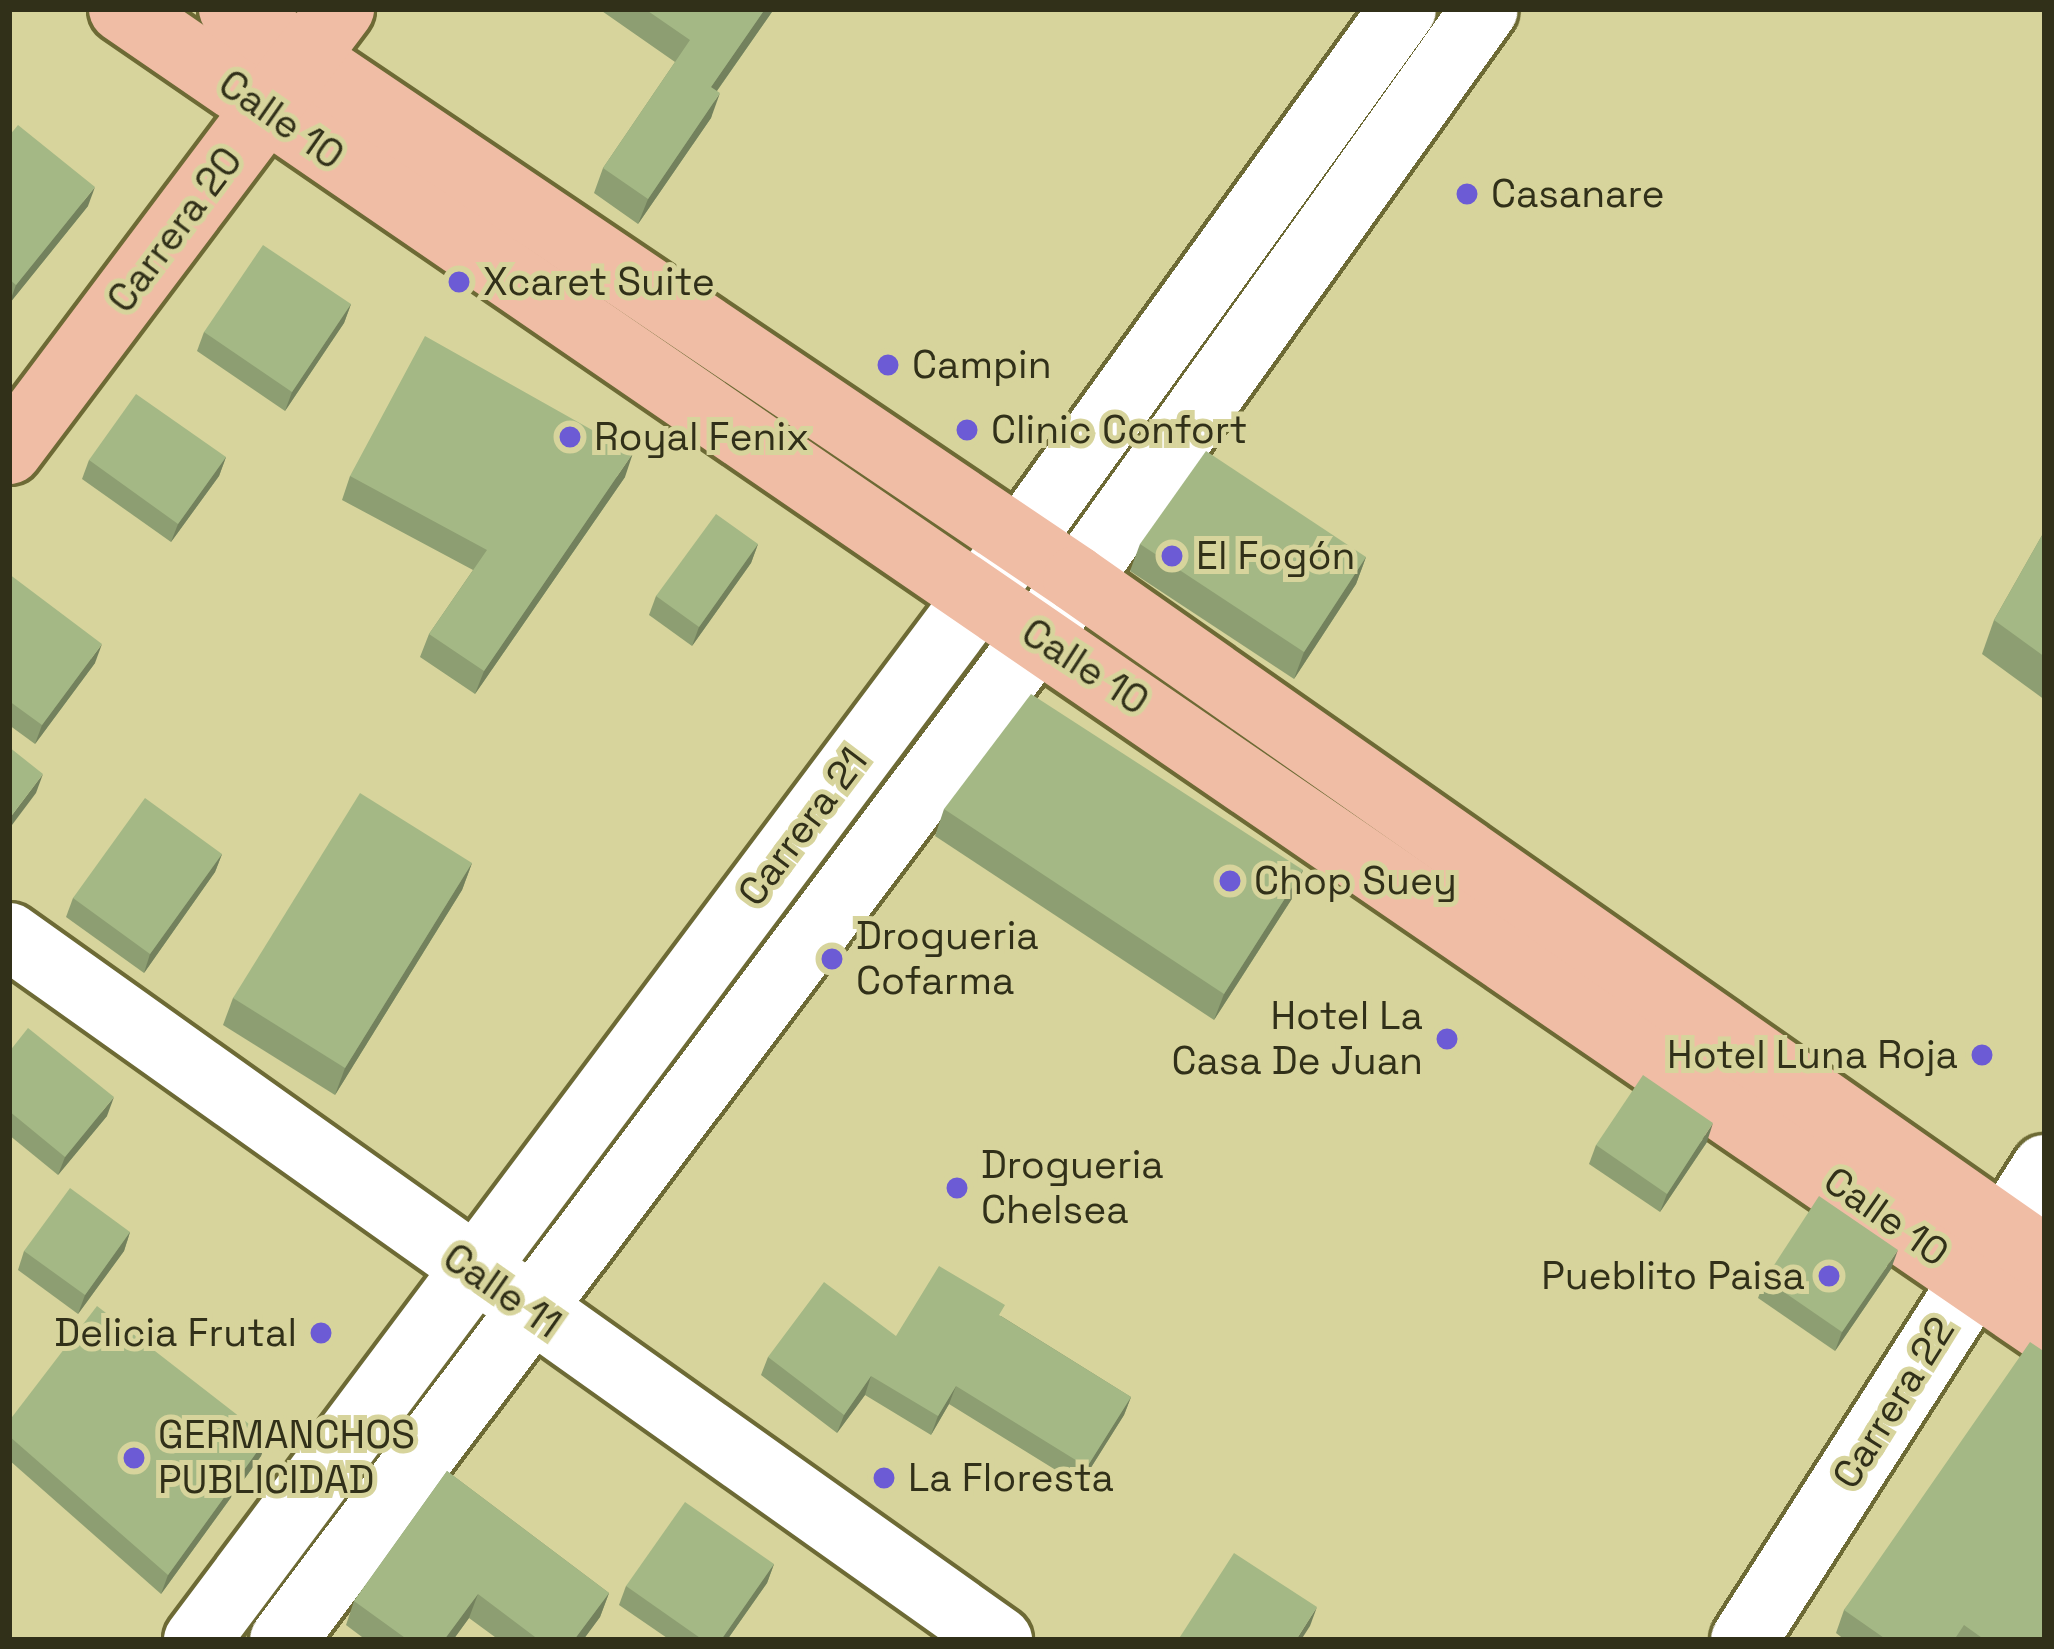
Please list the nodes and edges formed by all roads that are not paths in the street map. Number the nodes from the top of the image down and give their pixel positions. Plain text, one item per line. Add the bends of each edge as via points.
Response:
1 (122, 9) edge
2 (232, 9) edge
3 (1403, 9) edge
4 (1485, 9) edge
5 (303, 60) edge
6 (9, 451) edge
7 (1019, 542) junction
8 (1076, 579) junction
9 (974, 598) junction
10 (1040, 633) junction
11 (9, 936) edge
12 (2045, 1168) edge
13 (2007, 1256) edge
14 (472, 1270) junction
15 (530, 1311) junction
16 (2045, 1328) edge
17 (1761, 1634) edge
18 (197, 1640) edge
19 (283, 1640) edge
20 (999, 1640) edge

1 - 5 main road, Calle 10
2 - 5 main road, Calle 10
3 - 7 street, Carrera 21
4 - 8 street, Carrera 21
5 - 6 main road, Carrera 20
5 - 7 main road, Calle 10
5 - 9 main road, Calle 10
7 - 8 main road, Calle 10
7 - 9 street, Carrera 21
8 - 10 street, Carrera 21
8 - 13 main road, Calle 10
9 - 10 main road, Calle 10
9 - 14 street, Carrera 21
10 - 13 main road, Calle 10
10 - 15 street, Carrera 21
11 - 14 street, Calle 11
12 - 13 street, Carrera 22
13 - 16 main road, Calle 10
13 - 17 street, Carrera 22
14 - 15 street, Calle 11
14 - 18 street, Carrera 21
15 - 19 street, Carrera 21
15 - 20 street, Calle 11

